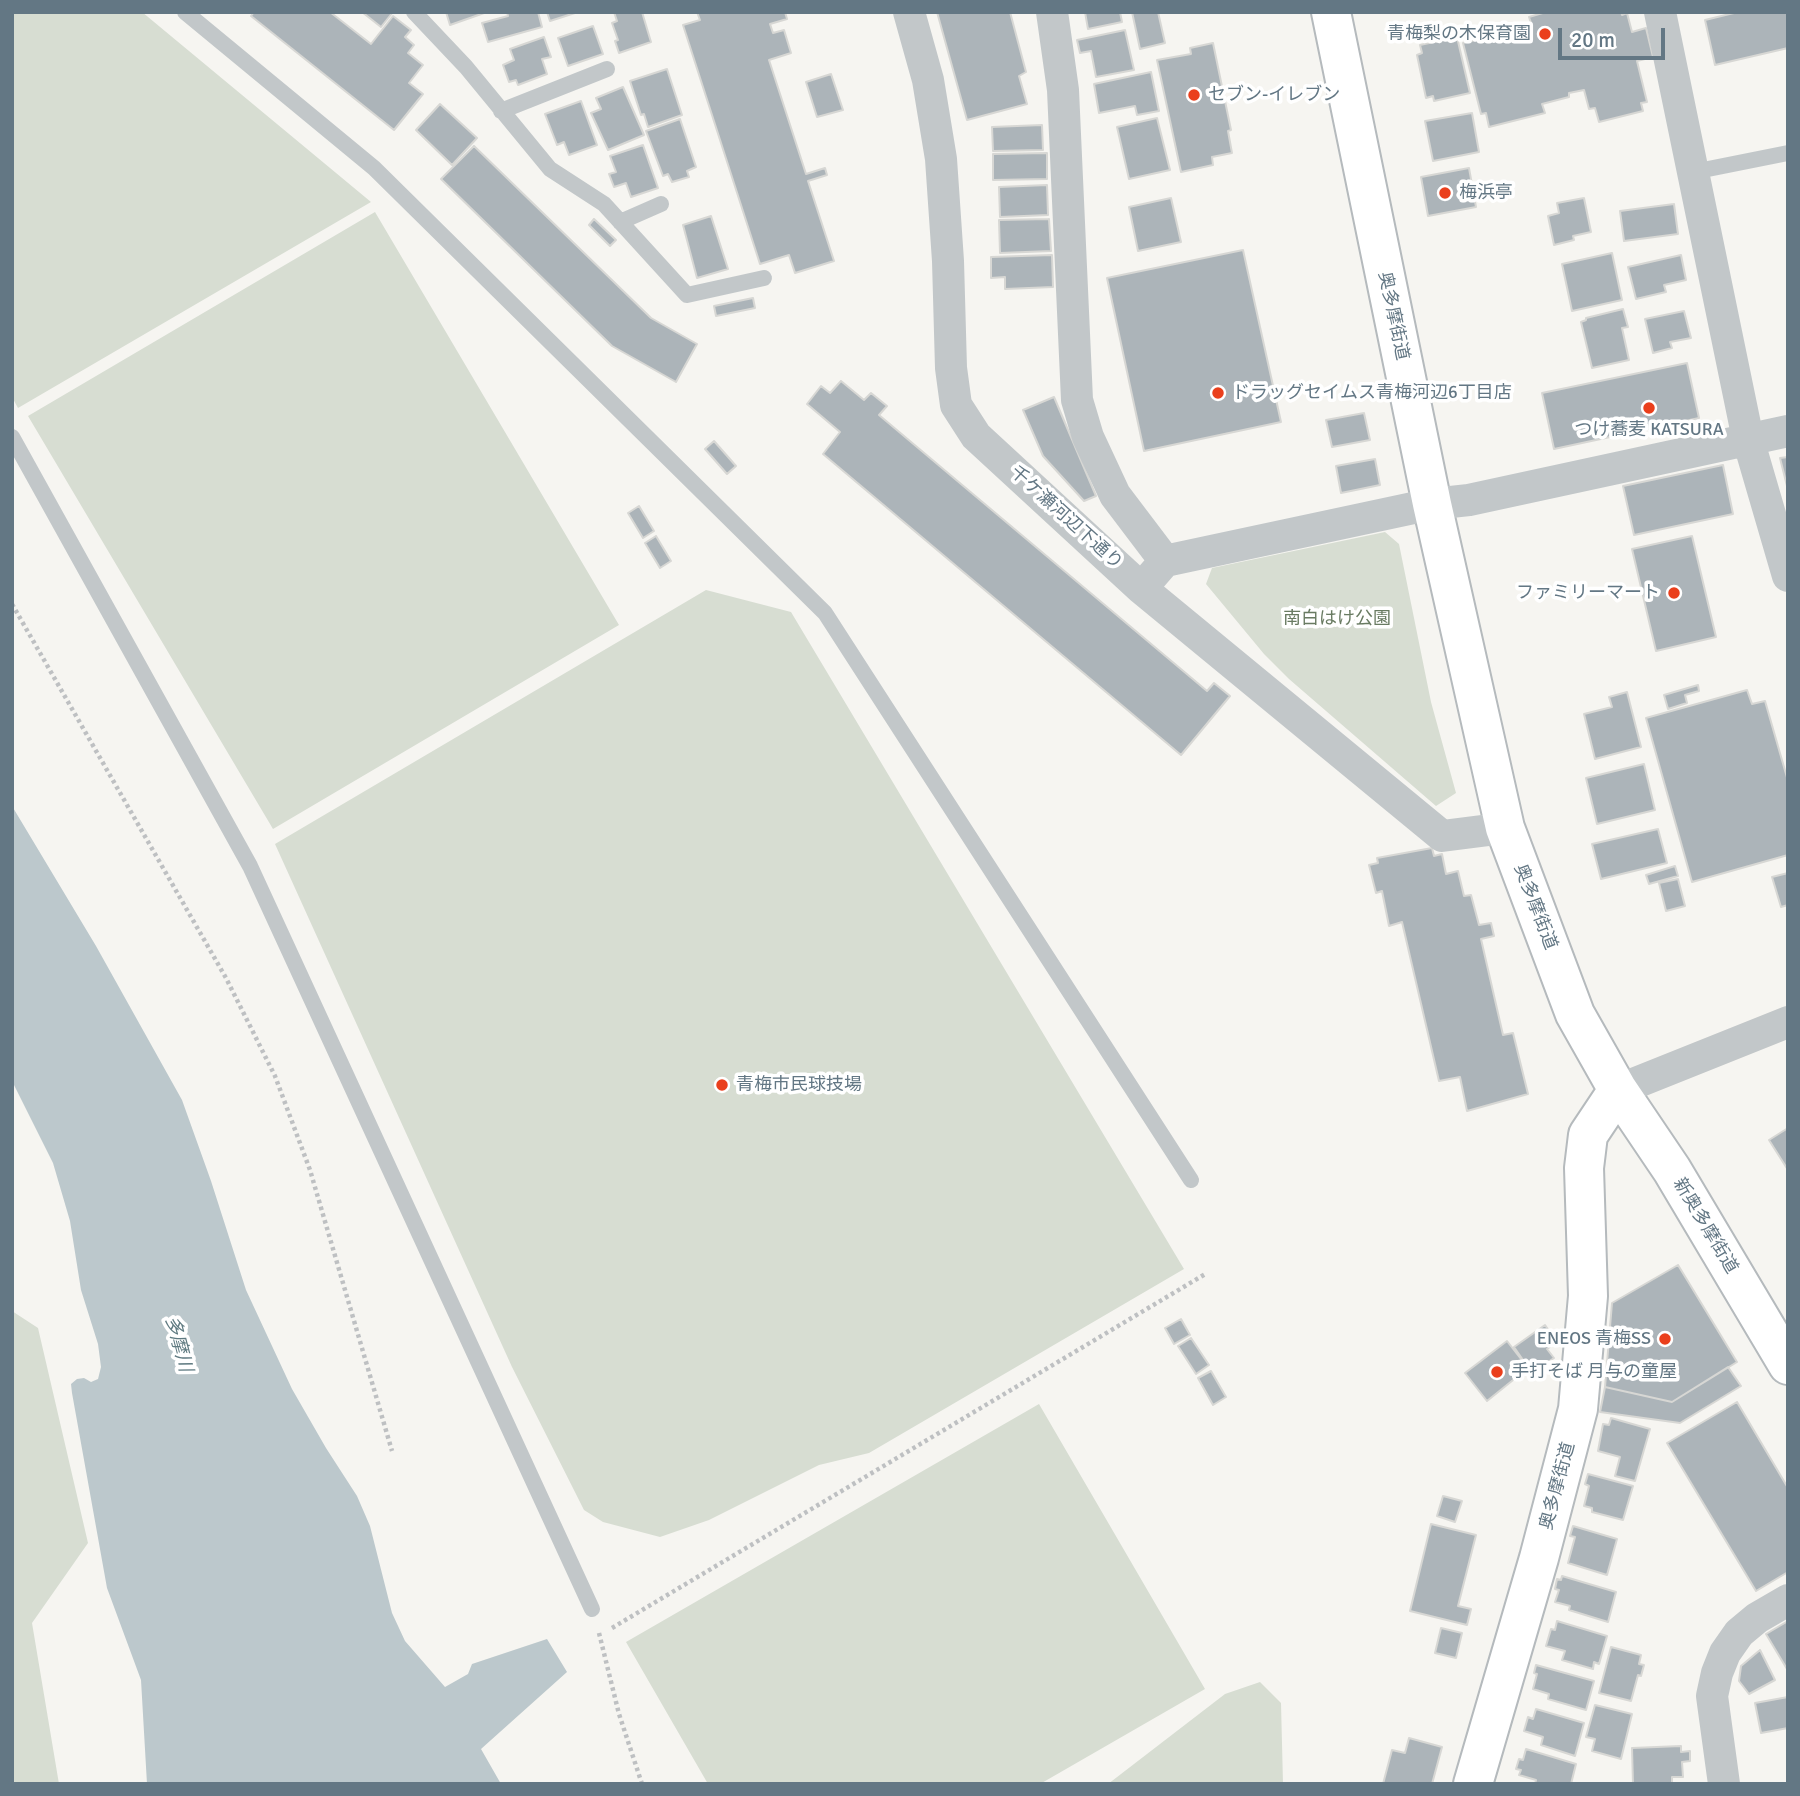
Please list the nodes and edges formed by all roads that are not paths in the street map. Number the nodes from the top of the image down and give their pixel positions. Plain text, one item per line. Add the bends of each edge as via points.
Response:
1 (185, 12) edge
2 (414, 12) edge
3 (909, 12) edge
4 (1052, 12) edge
5 (1331, 12) edge
6 (1660, 12) edge
7 (607, 69) dead end
8 (501, 111) junction
9 (1788, 153) edge
10 (1693, 172) junction
11 (661, 204) dead end
12 (620, 222) junction
13 (764, 278) dead end
14 (1788, 431) edge
15 (12, 437) edge
16 (1748, 439) junction
17 (1432, 504) junction
18 (1165, 561) junction
19 (1788, 576) edge
20 (1142, 589) junction
21 (1505, 828) junction
22 (1788, 1022) edge
23 (1618, 1090) junction
24 (1191, 1180) dead end
25 (1788, 1365) edge
26 (1788, 1600) edge
27 (592, 1609) road end
28 (1473, 1784) edge
29 (1724, 1784) edge

1 - 24 lane via 374,168 825,613
2 - 8 lane
3 - 20 street, 千ケ瀬河辺下通り via 928,80 941,159 956,405 976,436
4 - 18 street via 1063,90 1077,400 1088,437 1115,495
5 - 17 main road, 奥多摩街道
6 - 10 street
7 - 8 lane
8 - 12 lane via 550,169 604,204
9 - 10 lane
10 - 16 street
11 - 12 lane
12 - 13 lane via 687,295
14 - 16 street
15 - 27 lane via 250,866
16 - 17 street via 1469,500
16 - 19 street
17 - 18 street
17 - 21 main road, 奥多摩街道
18 - 20 street
20 - 21 street, 千ケ瀬河辺下通り via 1442,836
21 - 23 main road, 奥多摩街道 via 1575,1014
22 - 23 street
23 - 25 main road, 新奥多摩街道 via 1672,1170
23 - 28 main road, 奥多摩街道 via 1588,1135 1584,1167 1588,1296 1578,1409
26 - 29 street via 1739,1633 1717,1673 1712,1696

